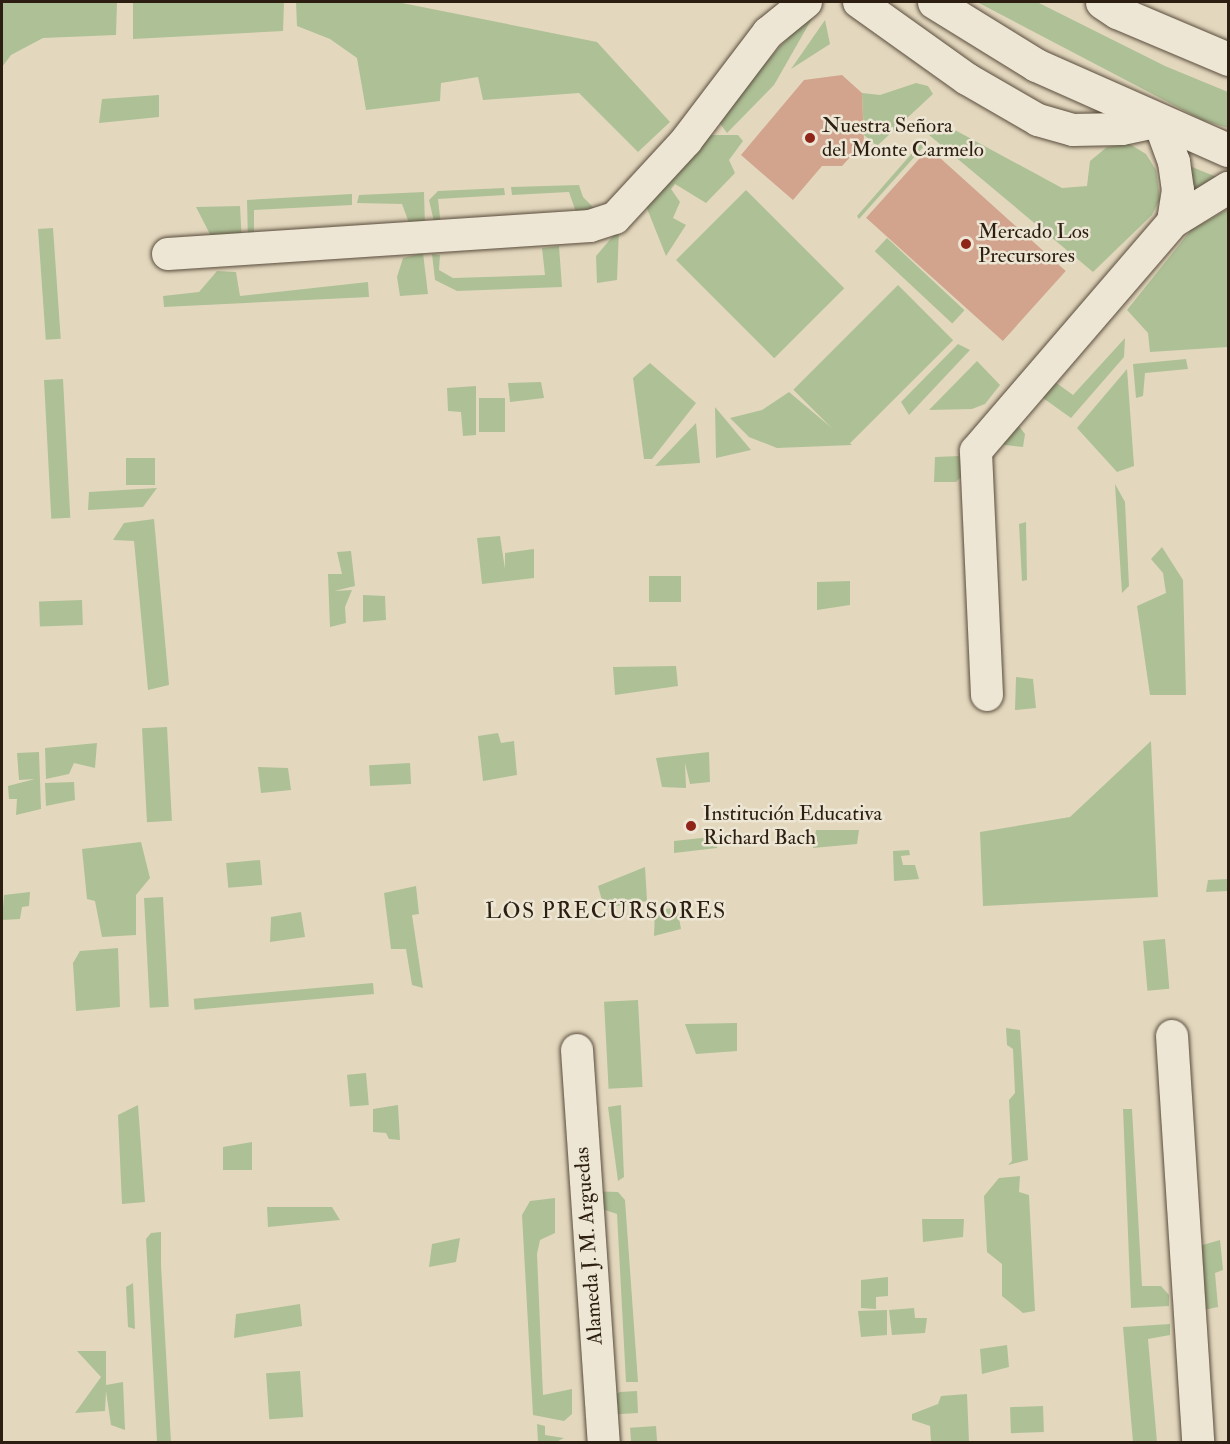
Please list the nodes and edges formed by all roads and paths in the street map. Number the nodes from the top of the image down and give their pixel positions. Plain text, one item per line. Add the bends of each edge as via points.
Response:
1 (780, 2) edge
2 (806, 2) edge
3 (859, 2) edge
4 (934, 2) edge
5 (1102, 2) edge
6 (768, 33) junction
7 (1228, 59) edge
8 (1159, 121) junction
9 (1228, 150) edge
10 (1228, 188) edge
11 (1173, 222) junction
12 (168, 254) dead end
13 (987, 695) dead end
14 (1172, 1036) dead end
15 (577, 1050) dead end
16 (604, 1443) edge
17 (1198, 1443) edge

1 - 6 street
2 - 6 street
3 - 8 street via 958,73 1038,120 1073,130 1122,129
4 - 8 main road via 1036,65
5 - 7 main road
6 - 12 street via 686,141 629,207 600,224
8 - 9 main road
8 - 11 street via 1178,190
10 - 11 street
11 - 13 street via 976,451
14 - 17 street
15 - 16 street, Alameda J. M. Arguedas

